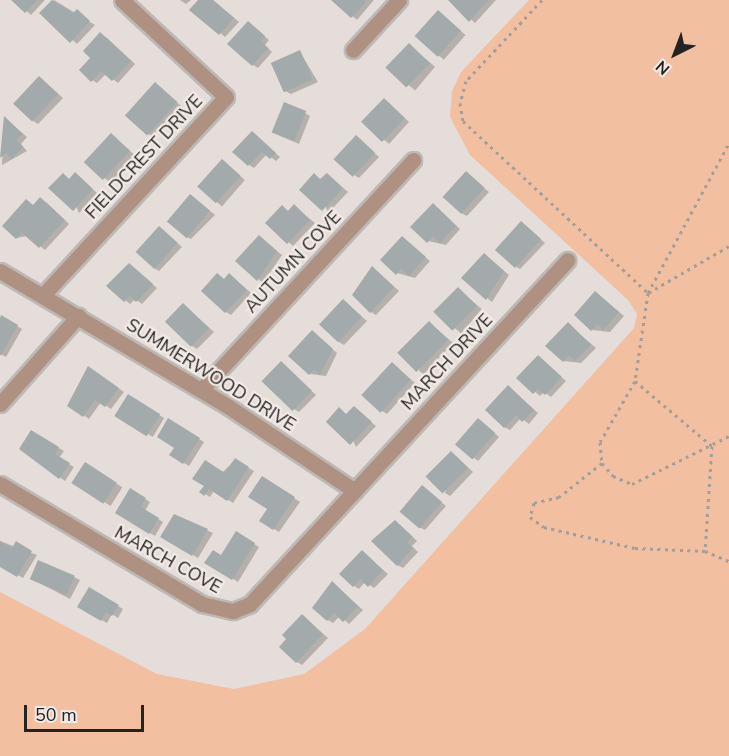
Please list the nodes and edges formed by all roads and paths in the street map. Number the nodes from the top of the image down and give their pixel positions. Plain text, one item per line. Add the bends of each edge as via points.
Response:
1 (122, 0) edge
2 (399, 0) edge
3 (542, 0) edge
4 (353, 50) dead end
5 (729, 143) edge
6 (413, 160) dead end
7 (729, 246) edge
8 (567, 260) dead end
9 (0, 271) edge
10 (648, 293) junction
11 (44, 294) junction
12 (78, 315) junction
13 (635, 381) junction
14 (201, 390) junction
15 (0, 404) edge
16 (729, 436) edge
17 (711, 446) junction
18 (602, 462) junction
19 (0, 484) edge
20 (355, 491) junction
21 (705, 551) junction
22 (729, 561) edge

1 - 11 street, FIELDCREST DRIVE via 226,97
2 - 4 street
3 - 10 path via 466,81 460,103 463,122
5 - 10 path
6 - 14 street, AUTUMN COVE
7 - 10 path
8 - 20 street, MARCH DRIVE
9 - 11 street, SUMMERWOOD DRIVE
10 - 13 path
11 - 12 street, SUMMERWOOD DRIVE
12 - 14 street, SUMMERWOOD DRIVE
12 - 15 street
13 - 17 path
13 - 18 path via 600,442
14 - 20 street, SUMMERWOOD DRIVE
16 - 17 path
17 - 18 path via 632,484 613,477
17 - 21 path
18 - 21 path via 559,498 534,503 530,517 544,527 636,548
19 - 20 street, MARCH COVE via 202,604 233,611 264,593
21 - 22 path

